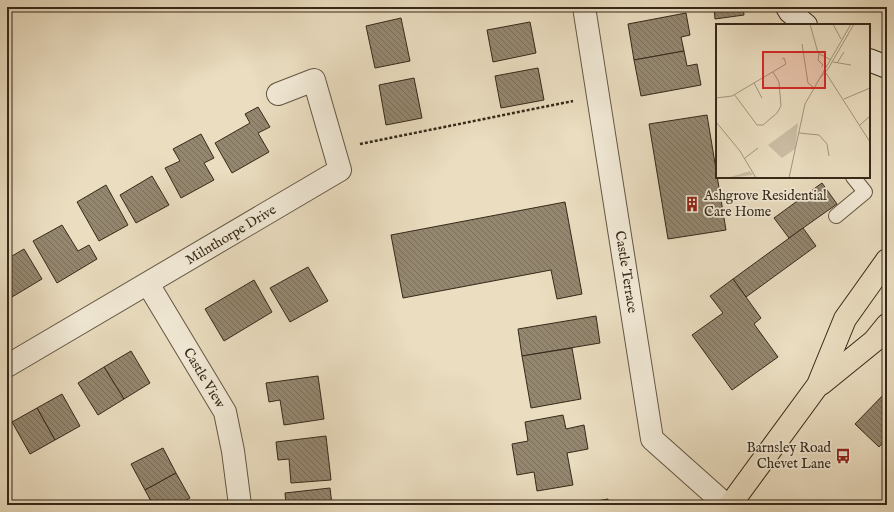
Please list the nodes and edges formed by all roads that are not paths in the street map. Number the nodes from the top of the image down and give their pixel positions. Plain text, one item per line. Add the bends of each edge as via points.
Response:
1 (584, 7) edge
2 (787, 7) edge
3 (805, 24) edge
4 (870, 60) edge
5 (887, 67) edge
6 (278, 94) dead end
7 (853, 178) edge
8 (836, 216) dead end
9 (886, 262) edge
10 (148, 284) junction
11 (887, 325) edge
12 (7, 366) edge
13 (818, 385) junction
14 (240, 505) edge
15 (726, 505) edge
16 (730, 505) edge

1 - 15 street, Castle Terrace via 652,439
2 - 3 street
4 - 5 street
6 - 10 street, Milnthorpe Drive via 314,80 340,170
7 - 8 lane via 865,192
9 - 13 main road via 845,319
10 - 12 street, Milnthorpe Drive
10 - 14 street, Castle View via 224,412 233,451
11 - 13 main road via 874,340
13 - 16 main road

